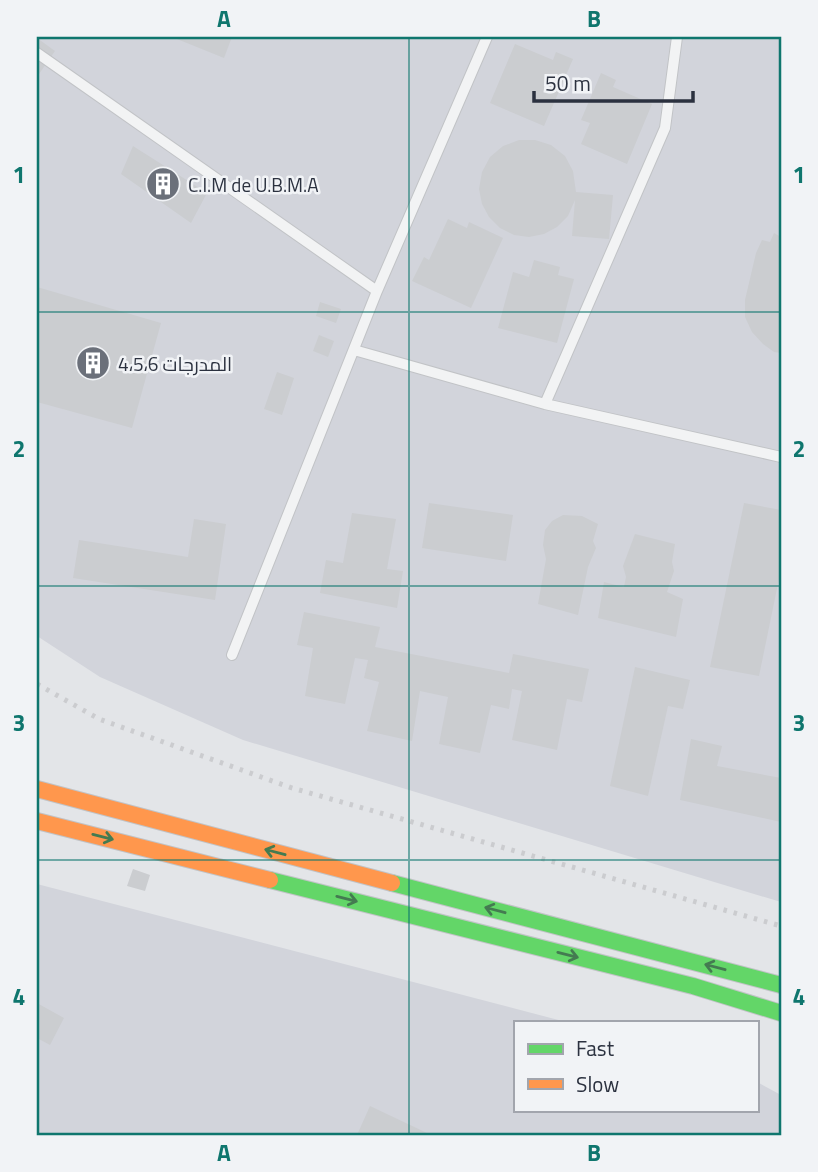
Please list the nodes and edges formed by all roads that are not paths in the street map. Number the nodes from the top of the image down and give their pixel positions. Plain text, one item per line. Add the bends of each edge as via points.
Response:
1 (487, 37) edge
2 (677, 37) edge
3 (37, 53) edge
4 (377, 291) junction
5 (354, 350) junction
6 (545, 404) junction
7 (781, 457) edge
8 (232, 656) dead end
9 (37, 789) edge
10 (37, 821) edge
11 (781, 985) edge
12 (728, 996) junction
13 (781, 1013) edge
14 (771, 1027) dead end

1 - 4 lane
2 - 6 lane via 665,128
3 - 4 lane
4 - 5 lane
5 - 6 lane
5 - 8 lane
6 - 7 lane
11 -> 9 main road
10 -> 12 main road
12 - 13 main road
12 - 14 main road

